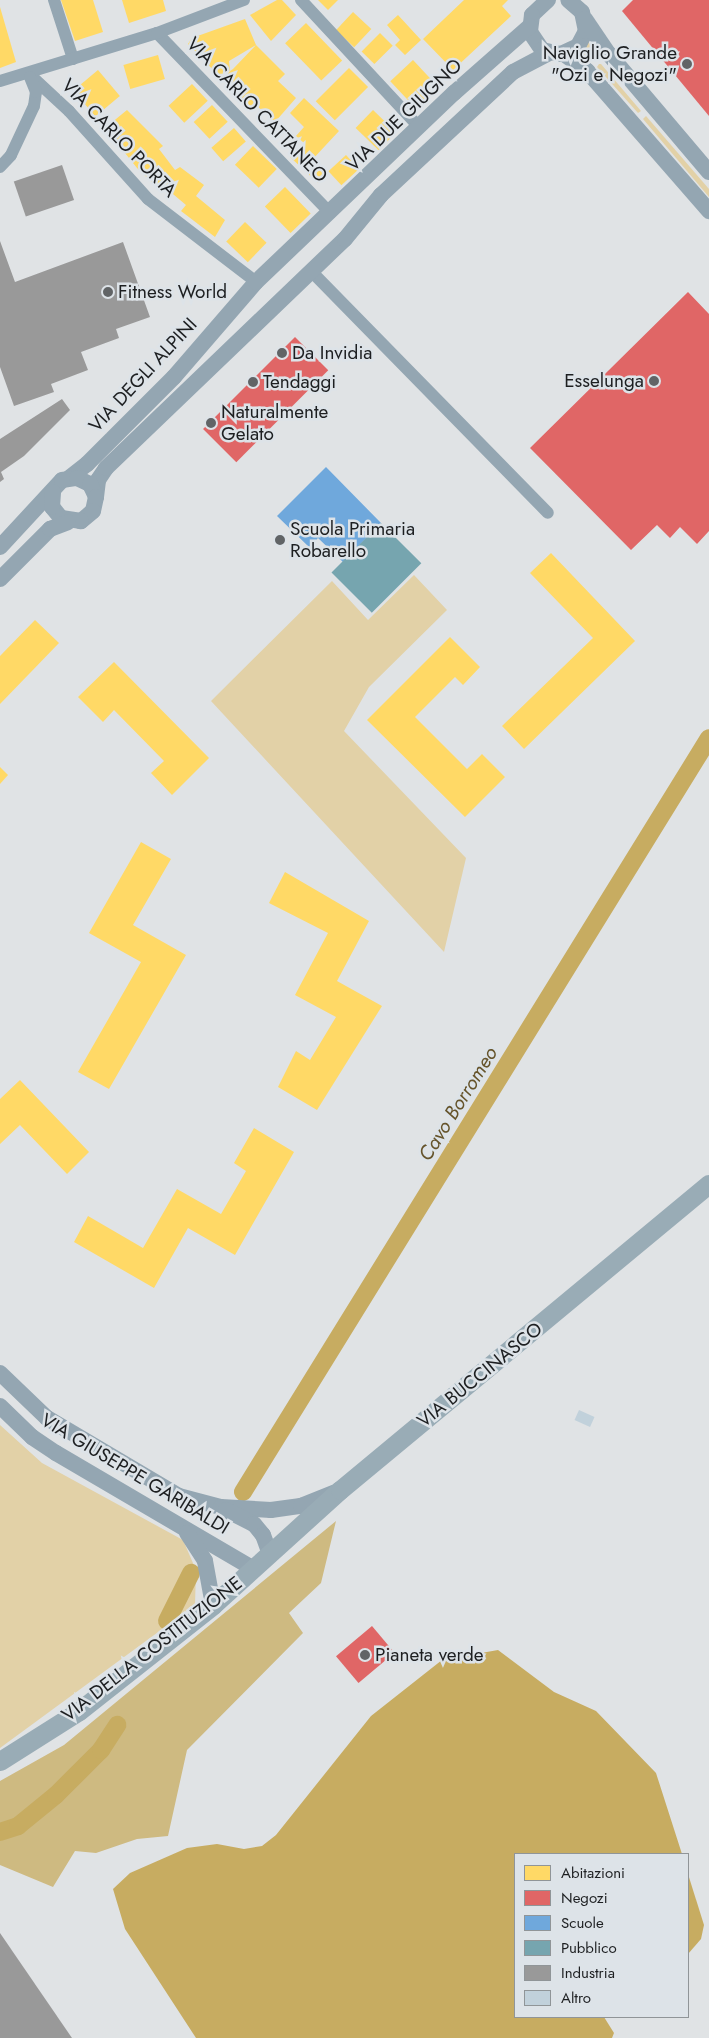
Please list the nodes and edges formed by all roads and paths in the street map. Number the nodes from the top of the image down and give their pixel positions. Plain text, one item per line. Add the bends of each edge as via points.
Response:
1 (54, 0) edge
2 (244, 0) edge
3 (301, 0) edge
4 (548, 0) edge
5 (578, 6) edge
6 (530, 26) junction
7 (157, 32) junction
8 (557, 53) junction
9 (73, 59) junction
10 (28, 73) junction
11 (0, 81) edge
12 (420, 127) junction
13 (0, 167) edge
14 (709, 172) edge
15 (709, 211) edge
16 (330, 212) junction
17 (308, 234) joint
18 (312, 272) junction
19 (256, 282) junction
20 (69, 478) junction
21 (53, 492) junction
22 (96, 497) junction
23 (548, 513) dead end
24 (68, 522) junction
25 (0, 546) edge
26 (0, 579) edge
27 (709, 1184) edge
28 (0, 1373) edge
29 (0, 1406) edge
30 (340, 1490) junction
31 (221, 1507) junction
32 (183, 1527) junction
33 (270, 1554) junction
34 (254, 1569) junction
35 (213, 1604) junction
36 (0, 1761) edge

1 - 9 street
2 - 7 street
3 - 12 street
4 - 6 street, VIA DUE GIUGNO via 535,10
5 - 8 street via 582,42
5 - 14 street via 608,53
6 - 8 street via 536,44
6 - 12 street, VIA DUE GIUGNO
7 - 9 street
7 - 16 street, VIA CARLO CATTANEO
8 - 15 street via 587,71
8 - 18 street, VIA DEGLI ALPINI via 513,72 381,196
9 - 10 street
10 - 11 street
10 - 13 street via 36,92 34,106 11,155
10 - 19 street, VIA CARLO PORTA via 69,111 148,199
12 - 16 street, VIA DUE GIUGNO
16 - 17 street, VIA DUE GIUGNO
17 - 19 street, VIA DEGLI ALPINI
18 - 22 street, VIA DEGLI ALPINI via 106,468 98,480
18 - 23 street
19 - 20 street, VIA DEGLI ALPINI via 174,377
20 - 21 street via 62,480
20 - 22 street via 84,480
21 - 24 street via 52,507
21 - 25 street
22 - 24 street via 88,517
24 - 26 street via 50,530
27 - 30 main road, VIA BUCCINASCO
28 - 31 street, VIA GIUSEPPE GARIBALDI via 23,1397 68,1432 179,1496
29 - 32 street, VIA GIUSEPPE GARIBALDI via 48,1447
30 - 31 street via 301,1506 271,1510
30 - 33 main road, VIA BUCCINASCO
31 - 33 street via 254,1524 263,1534
32 - 34 street, VIA GIUSEPPE GARIBALDI
32 - 35 street via 205,1561
33 - 34 main road, VIA BUCCINASCO
34 - 35 main road, VIA DELLA COSTITUZIONE
35 - 36 main road, VIA DELLA COSTITUZIONE via 79,1711

